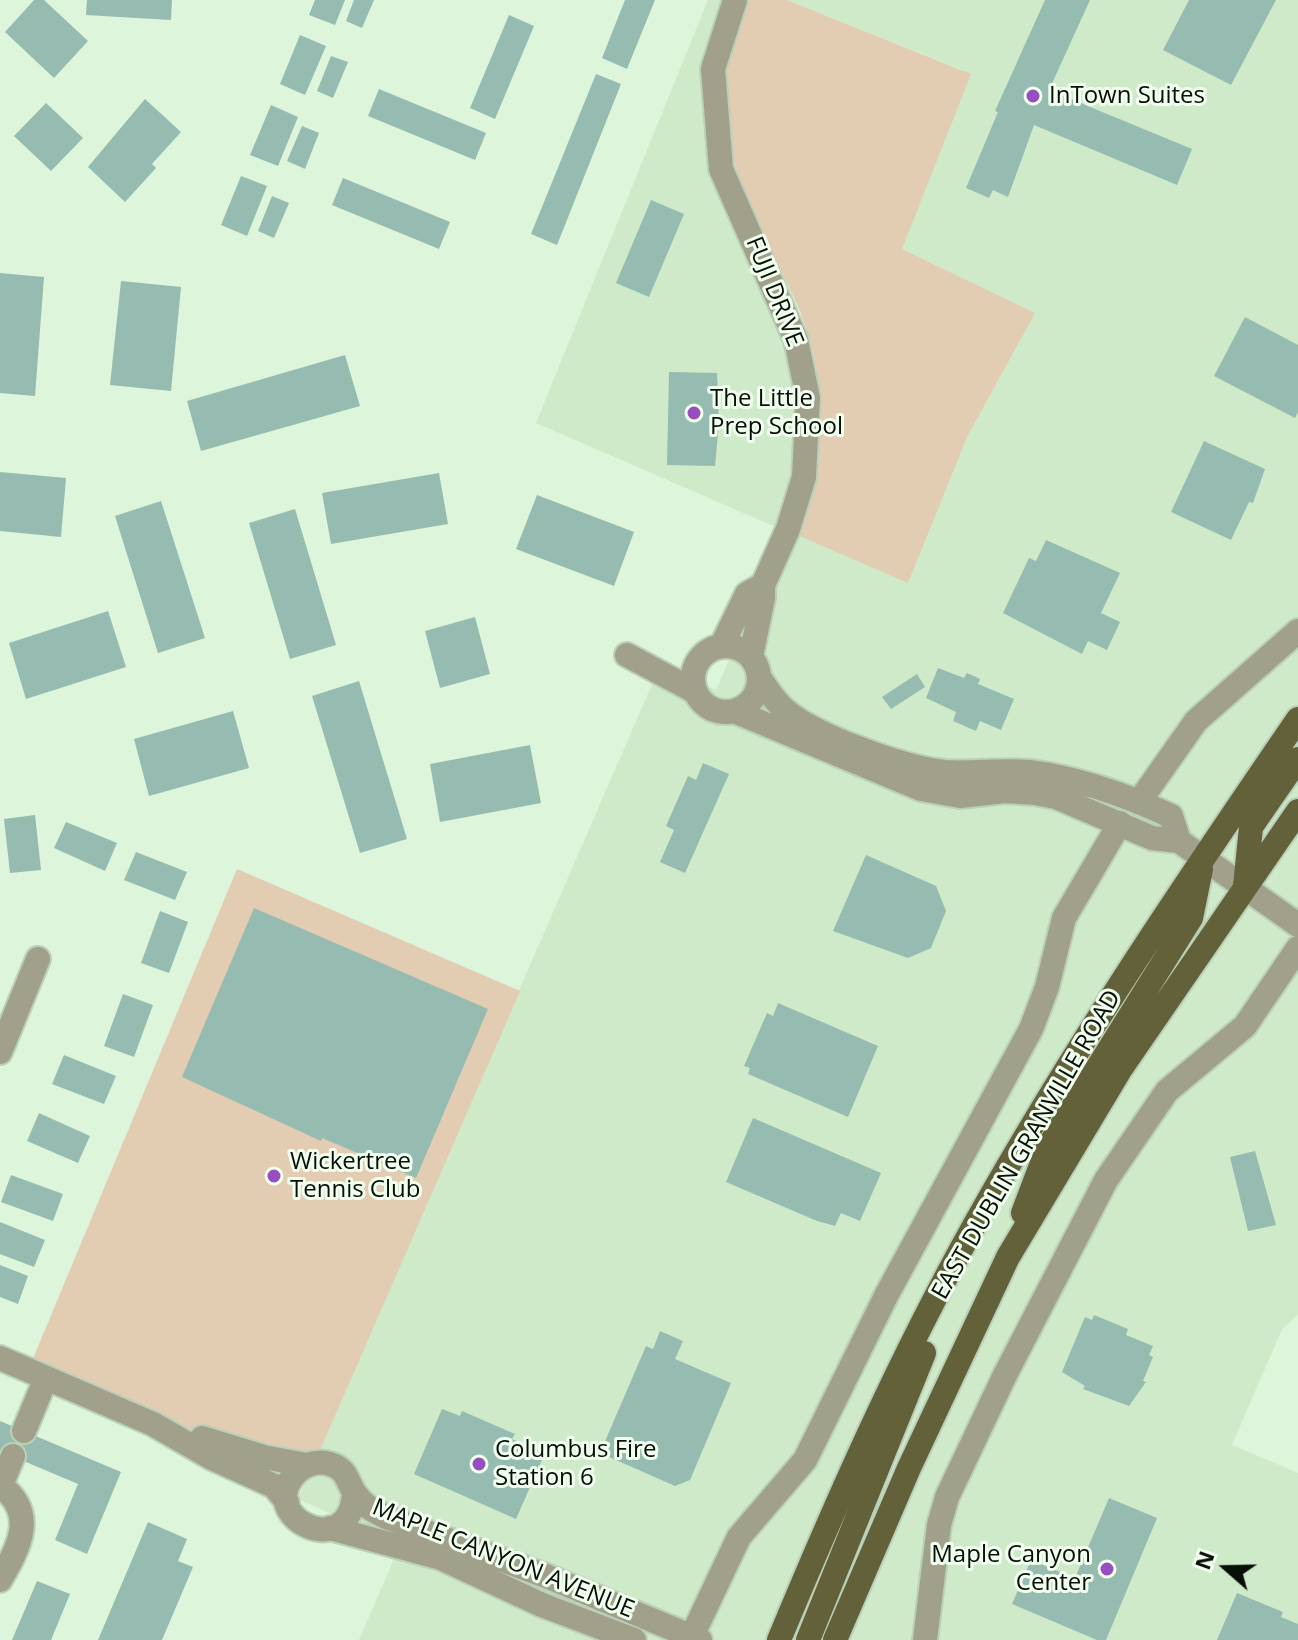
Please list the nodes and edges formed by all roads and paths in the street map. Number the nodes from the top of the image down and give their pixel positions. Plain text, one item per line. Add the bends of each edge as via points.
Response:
1 (735, 0) edge
2 (763, 585) junction
3 (1298, 631) edge
4 (722, 645) junction
5 (627, 655) dead end
6 (697, 662) junction
7 (755, 666) junction
8 (652, 668) junction
9 (696, 692) junction
10 (734, 711) junction
11 (1298, 719) edge
12 (1298, 759) edge
13 (1139, 802) junction
14 (1298, 811) edge
15 (1120, 823) junction
16 (1179, 841) junction
17 (1203, 859) junction
18 (1245, 889) junction
19 (1298, 925) edge
20 (1298, 948) edge
21 (38, 959) dead end
22 (0, 1052) edge
23 (975, 1225) junction
24 (1008, 1257) junction
25 (0, 1358) edge
26 (46, 1378) junction
27 (153, 1424) junction
28 (24, 1431) dead end
29 (13, 1456) dead end
30 (306, 1465) junction
31 (0, 1485) edge
32 (354, 1492) junction
33 (287, 1502) junction
34 (330, 1528) junction
35 (0, 1580) edge
36 (696, 1638) edge
37 (634, 1640) edge
38 (779, 1640) edge
39 (808, 1640) edge
40 (835, 1640) edge
41 (925, 1640) edge

1 - 2 street, FUJI DRIVE via 713,69 721,169 796,340 808,398 804,477
2 - 4 street, FUJI DRIVE via 747,594
2 - 7 street, FUJI DRIVE
3 - 13 street via 1196,721
4 - 6 street
4 - 7 street via 733,646
5 - 8 street
6 - 8 street
6 - 9 street
7 - 10 street via 753,698
7 - 13 street via 787,712 906,764 945,772 1029,772
8 - 9 street
9 - 10 street via 709,707
10 - 15 street via 921,789 960,796 1035,793
11 - 17 main road, EAST DUBLIN GRANVILLE ROAD
12 - 18 main road via 1251,827
13 - 16 street via 1171,816
14 - 18 main road, EAST DUBLIN GRANVILLE ROAD
15 - 16 street via 1152,838
15 - 36 street, EAST DUBLIN GRANVILLE ROAD via 1064,918 1031,1029 805,1460 739,1537
16 - 17 street
17 - 18 street
17 - 23 main road, EAST DUBLIN GRANVILLE ROAD via 1087,1035
17 - 24 main road via 1191,918 1048,1147
18 - 19 street
18 - 24 main road, EAST DUBLIN GRANVILLE ROAD via 1120,1070
20 - 41 street via 1245,1026 1161,1098 1106,1180 947,1497
21 - 22 street
23 - 38 main road, EAST DUBLIN GRANVILLE ROAD via 857,1453
23 - 39 main road
24 - 40 main road, EAST DUBLIN GRANVILLE ROAD
25 - 26 street, MAPLE CANYON AVENUE
26 - 27 street, MAPLE CANYON AVENUE
26 - 28 street
27 - 30 street, MAPLE CANYON AVENUE
27 - 33 street, MAPLE CANYON AVENUE via 274,1486
29 - 31 street
30 - 32 street, MAPLE CANYON AVENUE via 337,1467
30 - 33 street via 291,1479
31 - 35 street via 15,1497 23,1521
32 - 34 street, MAPLE CANYON AVENUE via 350,1513
32 - 36 street, MAPLE CANYON AVENUE via 386,1517
33 - 34 street, MAPLE CANYON AVENUE via 299,1522
34 - 37 street, MAPLE CANYON AVENUE via 429,1553

